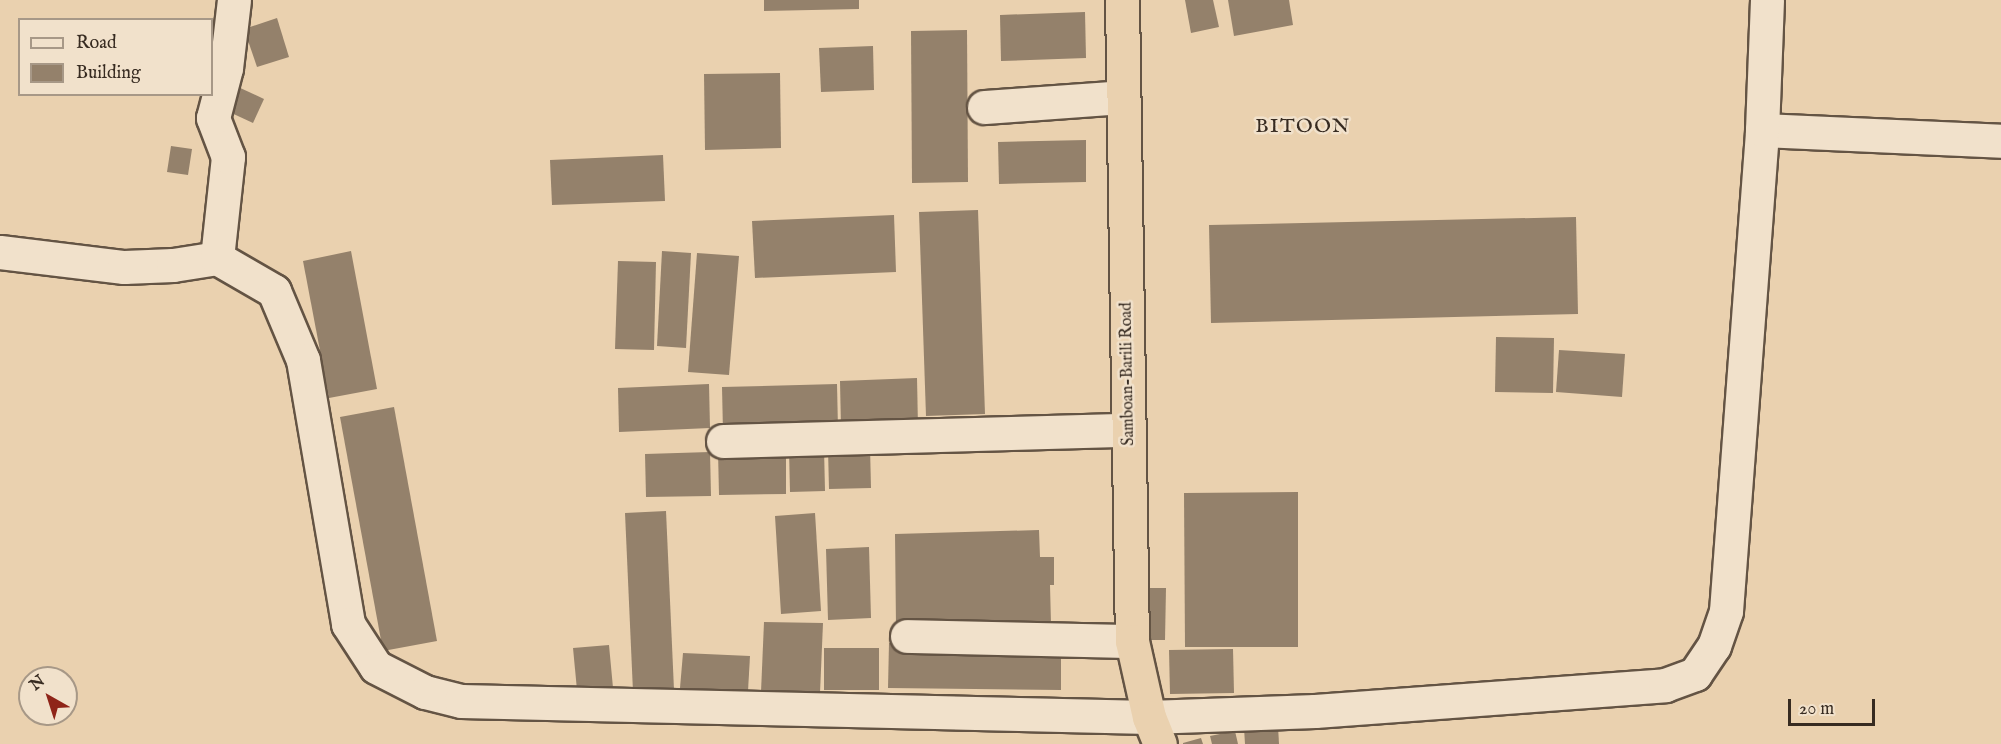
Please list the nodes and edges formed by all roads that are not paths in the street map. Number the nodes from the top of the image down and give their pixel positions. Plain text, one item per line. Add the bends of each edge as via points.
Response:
1 (234, 0) edge
2 (1122, 0) edge
3 (1767, 0) edge
4 (1123, 97) junction
5 (984, 106) dead end
6 (1762, 130) junction
7 (2001, 141) edge
8 (0, 252) edge
9 (217, 258) junction
10 (1129, 430) junction
11 (723, 441) dead end
12 (908, 636) dead end
13 (1132, 641) junction
14 (1155, 730) edge

1 - 9 street via 226,68 213,118 228,157
2 - 4 highway, Samboan-Barili Road
3 - 6 street
4 - 5 street
4 - 10 highway, Samboan-Barili Road
6 - 7 street
6 - 14 street via 1726,611 1714,646 1695,674 1665,685 1315,711
8 - 9 street via 124,267
9 - 14 street via 274,291 303,360 348,624 376,667 425,692 461,701
10 - 11 street
10 - 13 highway, Samboan-Barili Road
12 - 13 street
13 - 14 highway, Samboan-Barili Road

